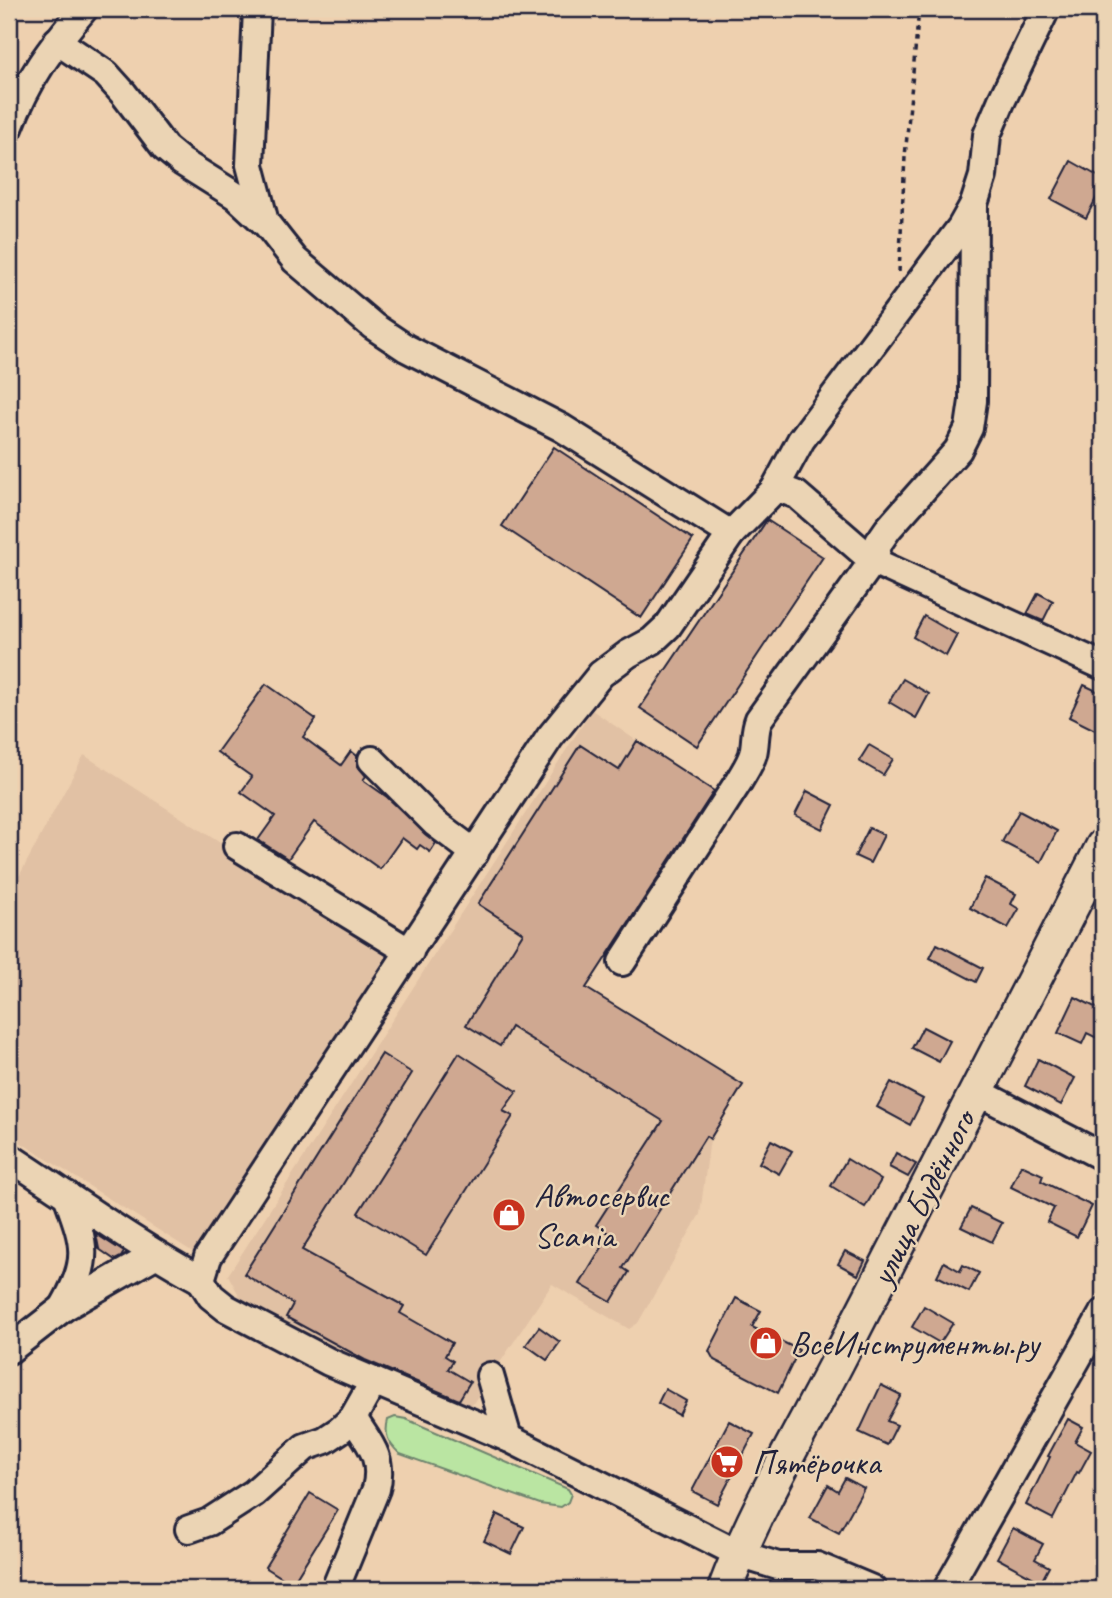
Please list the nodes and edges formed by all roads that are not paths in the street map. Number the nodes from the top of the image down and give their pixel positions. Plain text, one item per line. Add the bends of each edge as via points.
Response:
1 (85, 9) edge
2 (257, 9) edge
3 (1046, 9) edge
4 (57, 41) junction
5 (9, 128) edge
6 (974, 204) junction
7 (265, 222) junction
8 (774, 490) junction
9 (732, 534) junction
10 (873, 561) junction
11 (1103, 666) edge
12 (372, 760) dead end
13 (237, 846) dead end
14 (1103, 846) edge
15 (475, 853) junction
16 (410, 952) junction
17 (622, 962) dead end
18 (976, 1091) junction
19 (9, 1157) edge
20 (1103, 1157) edge
21 (67, 1195) junction
22 (155, 1255) junction
23 (201, 1280) junction
24 (64, 1308) junction
25 (1103, 1313) edge
26 (9, 1350) edge
27 (490, 1376) dead end
28 (374, 1381) junction
29 (353, 1418) junction
30 (508, 1437) junction
31 (189, 1529) dead end
32 (739, 1554) junction
33 (335, 1589) edge
34 (725, 1589) edge
35 (872, 1589) edge
36 (947, 1589) edge

1 - 4 street
2 - 7 street via 250,165
3 - 6 street via 1000,102
4 - 5 street via 21,97
4 - 7 street via 106,74 174,155 236,195
6 - 8 street via 961,228 801,440
6 - 10 street via 969,428 958,450 888,529
7 - 9 street via 295,260 373,326 406,348 562,428
8 - 9 street
8 - 10 street via 797,495
9 - 15 street via 668,626 601,674 548,725
10 - 11 street
10 - 17 street via 759,719 752,757 739,781
12 - 15 street via 435,823
13 - 16 street
14 - 18 main road, улица Будённого
15 - 16 street
16 - 23 street via 208,1257
18 - 20 street
18 - 32 main road, улица Будённого
19 - 21 street
21 - 22 street
21 - 24 street via 82,1236 82,1265
22 - 23 street
22 - 24 street
23 - 28 street via 226,1308
24 - 26 street
25 - 36 street
27 - 30 street
28 - 29 street
28 - 30 street
29 - 31 street via 325,1440 305,1447 254,1493 209,1522
29 - 33 street via 372,1446 380,1475
30 - 32 street
32 - 34 main road, улица Будённого
32 - 35 street via 778,1566 817,1566

